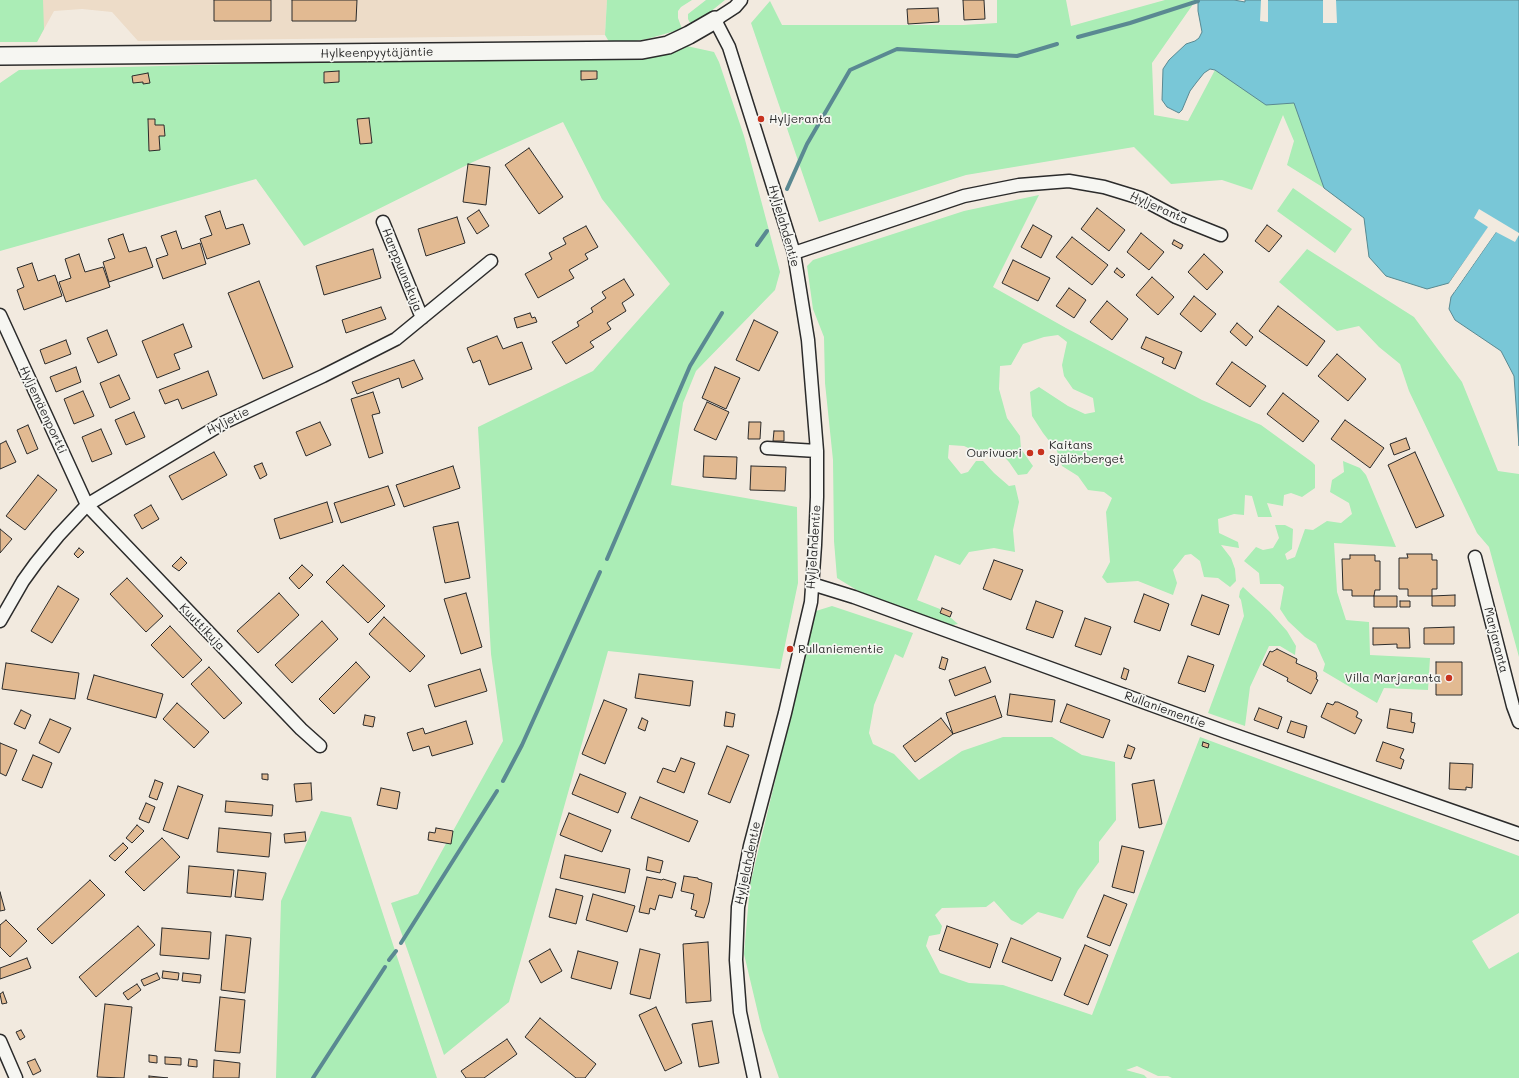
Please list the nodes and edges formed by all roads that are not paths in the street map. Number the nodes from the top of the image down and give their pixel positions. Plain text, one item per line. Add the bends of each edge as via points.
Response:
1 (741, 0) edge
2 (715, 20) junction
3 (0, 56) edge
4 (383, 222) dead end
5 (1221, 235) dead end
6 (794, 253) junction
7 (491, 261) dead end
8 (0, 316) edge
9 (422, 318) junction
10 (767, 448) dead end
11 (817, 451) junction
12 (87, 505) junction
13 (1475, 557) dead end
14 (812, 584) junction
15 (0, 621) edge
16 (1519, 722) edge
17 (320, 746) dead end
18 (1519, 834) edge
19 (0, 1041) edge
20 (16, 1078) edge
21 (754, 1078) edge

1 - 2 street, Hylkeenpyytäjäntie
2 - 3 street, Hylkeenpyytäjäntie via 668,45 642,50
2 - 6 street, Hyljelahdentie via 729,47
4 - 9 street, Harppuunakuja
5 - 6 street, Hyljeranta via 1176,217 1140,198 1104,187 1069,181 1019,185 964,196
6 - 11 street, Hyljelahdentie via 808,340
7 - 9 street, Hyljetie
8 - 12 street, Hyljemäenportti
9 - 12 street, Hyljetie via 396,339 225,422
10 - 11 street
11 - 14 street, Hyljelahdentie
12 - 15 street, Hyljetie via 36,563
12 - 17 street, Kuuttikuja
13 - 16 street, Marjaranta
14 - 18 street, Rullaniementie
14 - 21 street, Hyljelahdentie via 811,602 750,846 738,907 736,960 740,1012
19 - 20 street

